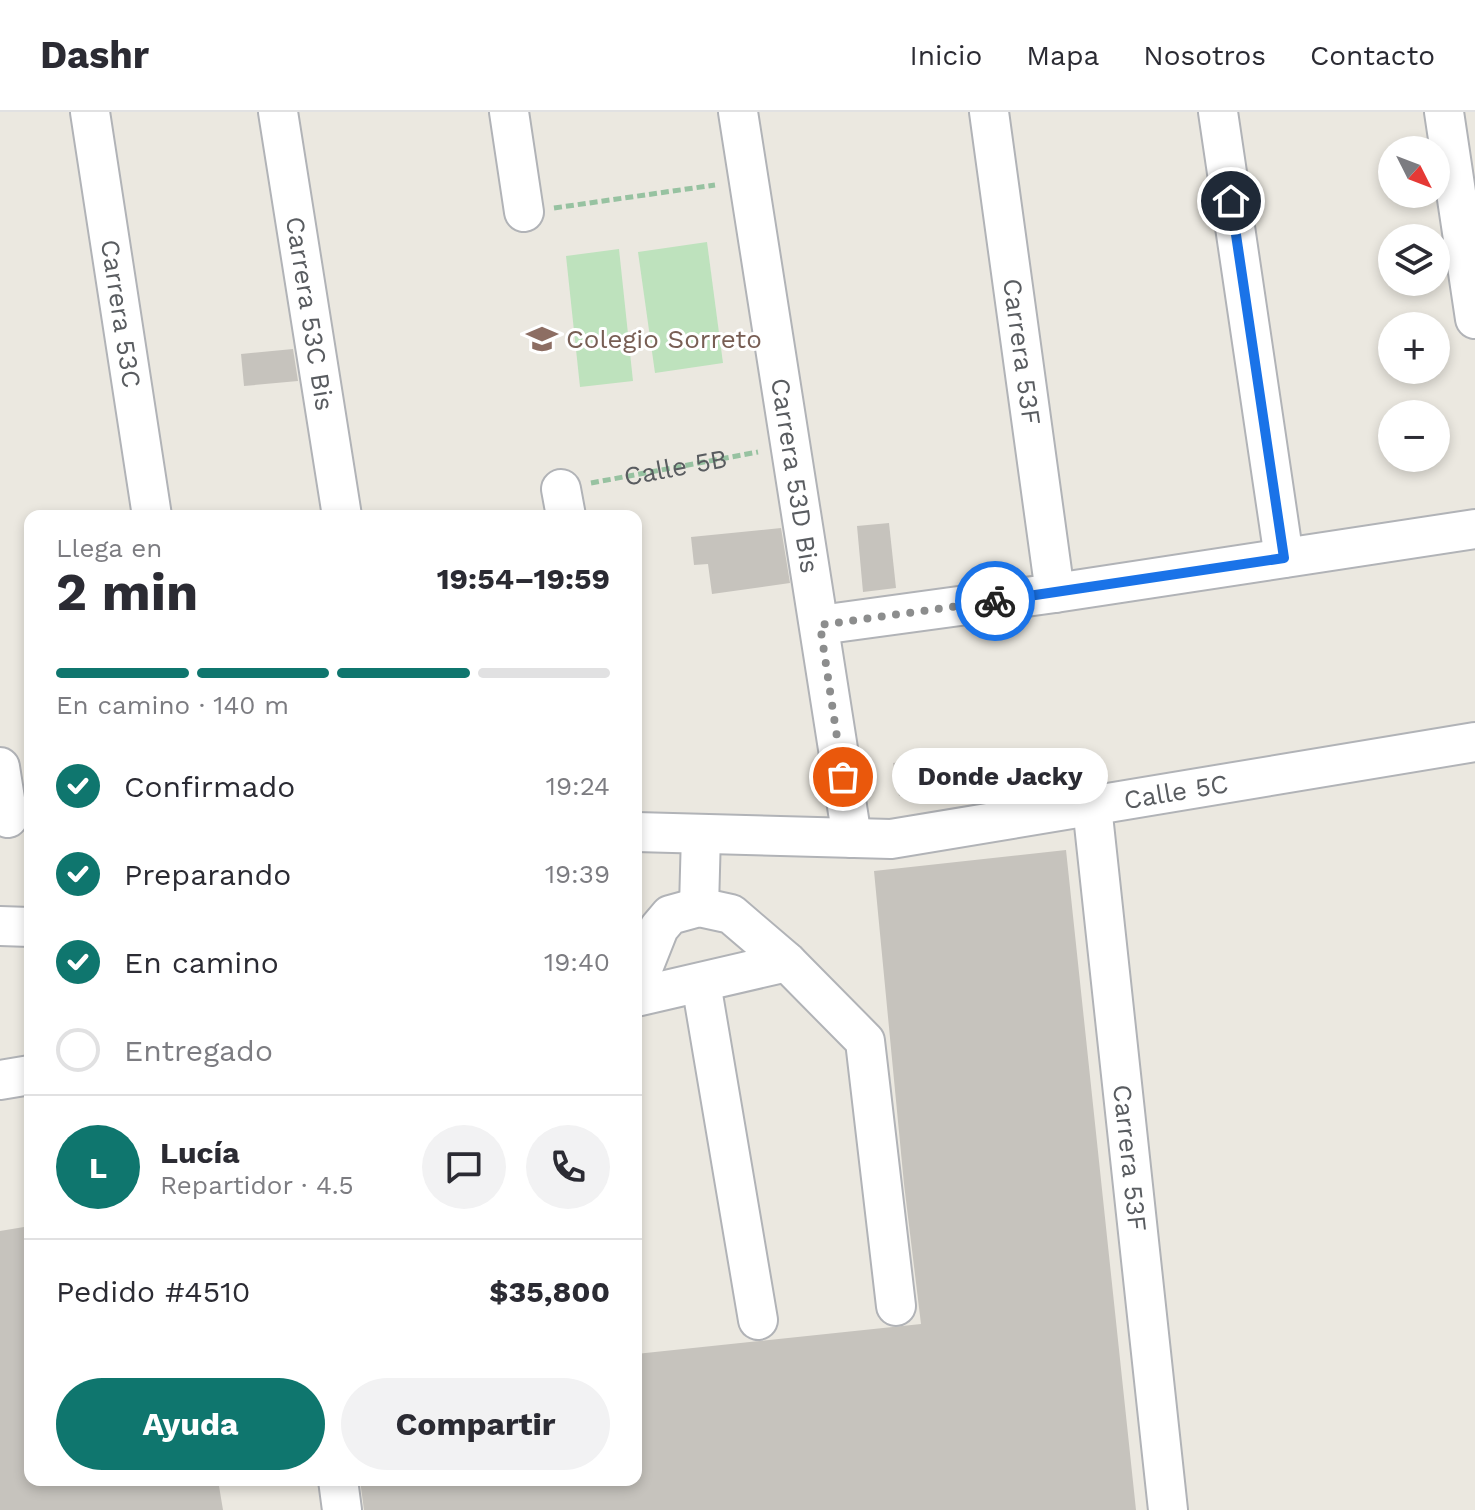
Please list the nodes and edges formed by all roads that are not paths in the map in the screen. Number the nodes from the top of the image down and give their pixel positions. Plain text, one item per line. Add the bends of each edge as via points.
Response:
1 (90, 112) edge
2 (278, 112) edge
3 (509, 112) edge
4 (738, 112) edge
5 (989, 112) edge
6 (1218, 112) edge
7 (1444, 112) edge
8 (524, 212) road end
9 (1470, 249) edge
10 (1475, 319) edge
11 (151, 510) edge
12 (341, 510) edge
13 (1475, 529) edge
14 (1284, 558) junction
15 (1055, 593) junction
16 (820, 625) junction
17 (1475, 742) edge
18 (0, 767) edge
19 (1092, 806) junction
20 (13, 818) edge
21 (642, 832) edge
22 (701, 834) junction
23 (852, 838) junction
24 (699, 907) junction
25 (0, 926) edge
26 (24, 927) edge
27 (787, 962) junction
28 (642, 971) edge
29 (701, 983) junction
30 (642, 996) edge
31 (24, 1076) edge
32 (0, 1080) edge
33 (896, 1306) dead end
34 (758, 1320) dead end
35 (339, 1486) edge
36 (342, 1510) edge
37 (1168, 1510) edge

1 - 11 street, Carrera 53C
2 - 12 street, Carrera 53C Bis
3 - 8 street
4 - 16 street, Carrera 53D Bis
5 - 15 street, Carrera 53F
6 - 14 street
7 - 9 street
9 - 10 street
13 - 14 street
14 - 15 street
15 - 16 street
16 - 23 street, Carrera 53D Bis
17 - 19 street, Calle 5C
18 - 20 street
19 - 23 street, Calle 5C via 891,839
19 - 37 street, Carrera 53F
21 - 22 street, Calle 5C
22 - 23 street, Calle 5C
22 - 24 street
24 - 27 street via 731,914
24 - 28 street via 670,915 659,928
25 - 26 street
27 - 29 street
27 - 33 street via 865,1041
29 - 30 street
29 - 34 street
31 - 32 street
35 - 36 street

